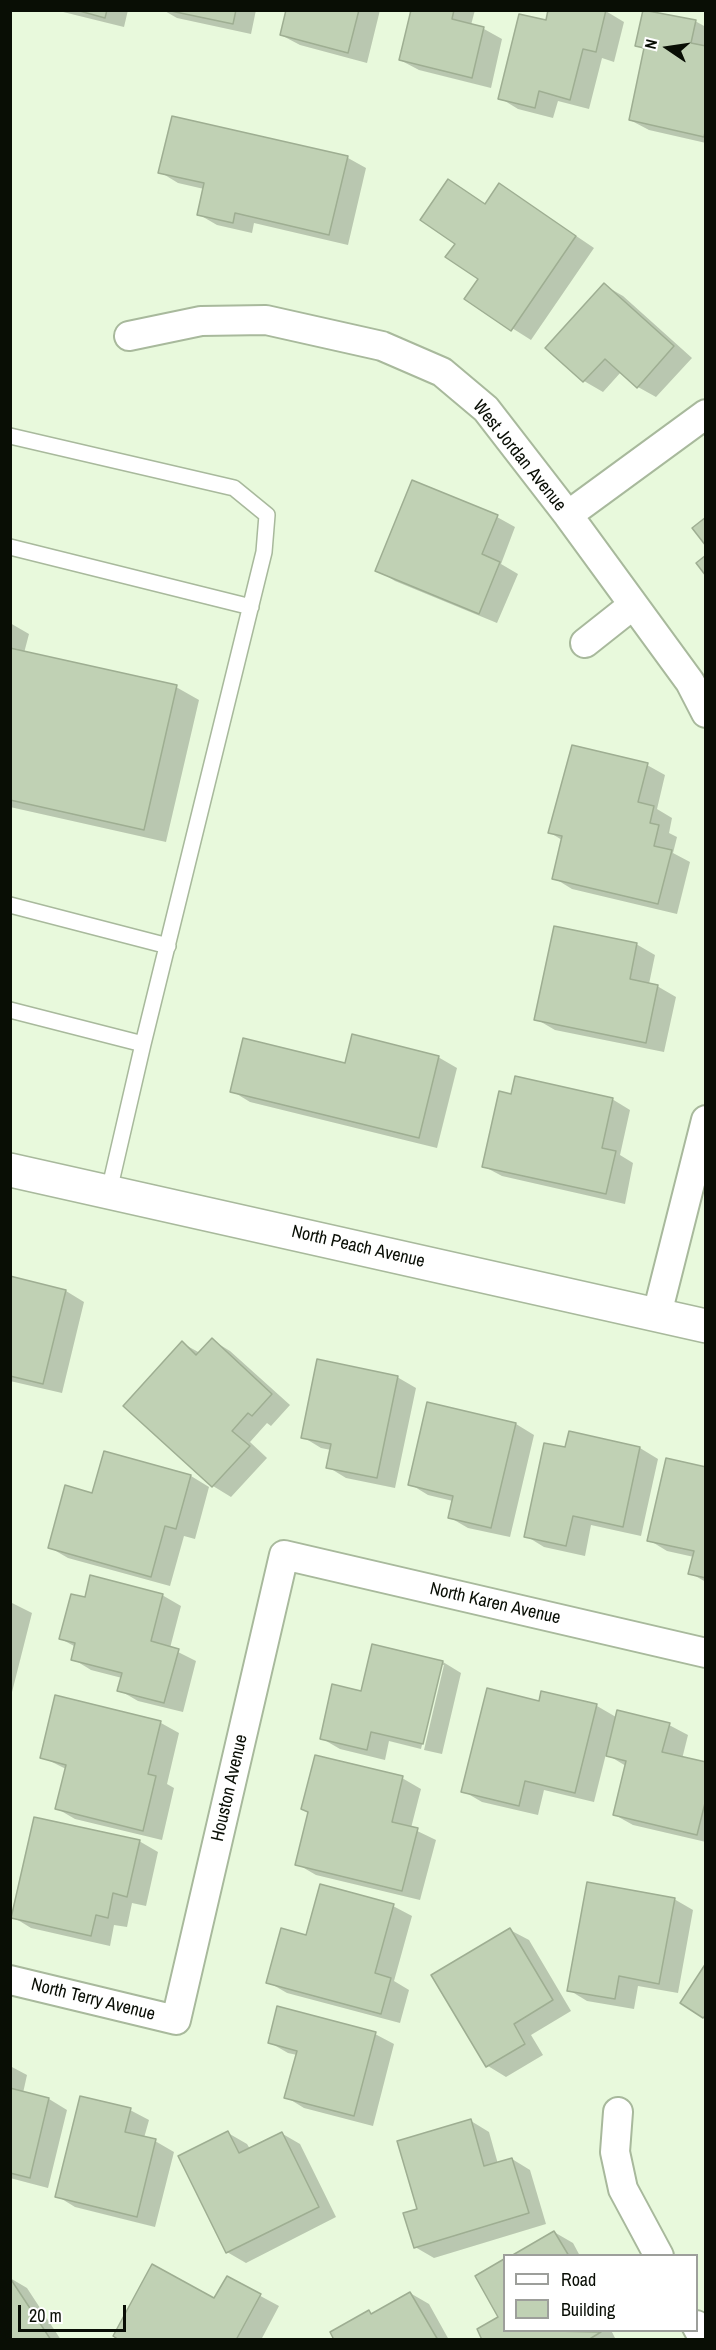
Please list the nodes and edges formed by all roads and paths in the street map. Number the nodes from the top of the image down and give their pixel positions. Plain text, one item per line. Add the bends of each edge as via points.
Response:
1 (129, 336) dead end
2 (705, 414) edge
3 (10, 436) edge
4 (568, 515) junction
5 (10, 547) edge
6 (633, 605) junction
7 (251, 607) junction
8 (585, 643) dead end
9 (705, 713) edge
10 (10, 905) edge
11 (168, 946) junction
12 (10, 1010) edge
13 (143, 1044) junction
14 (705, 1120) edge
15 (10, 1170) edge
16 (109, 1191) junction
17 (657, 1314) junction
18 (705, 1326) edge
19 (284, 1555) joint
20 (705, 1653) edge
21 (10, 1980) edge
22 (176, 2020) joint
23 (618, 2112) dead end
24 (658, 2254) edge

1 - 4 street, West Jordan Avenue via 201,321 266,320 381,346 442,372 486,409
2 - 4 street, West Jordan Avenue
3 - 7 lane via 234,488 267,515 264,552
4 - 6 street, West Jordan Avenue
5 - 7 lane
6 - 8 street
6 - 9 street, West Jordan Avenue via 690,682
7 - 11 lane
10 - 11 lane
11 - 13 lane
12 - 13 lane
13 - 16 lane
14 - 17 street
15 - 16 street, North Peach Avenue
16 - 17 street, North Peach Avenue
17 - 18 street, North Peach Avenue
19 - 20 street, North Karen Avenue
19 - 22 street, Houston Avenue
21 - 22 street, North Terry Avenue
23 - 24 street via 615,2152 623,2189

